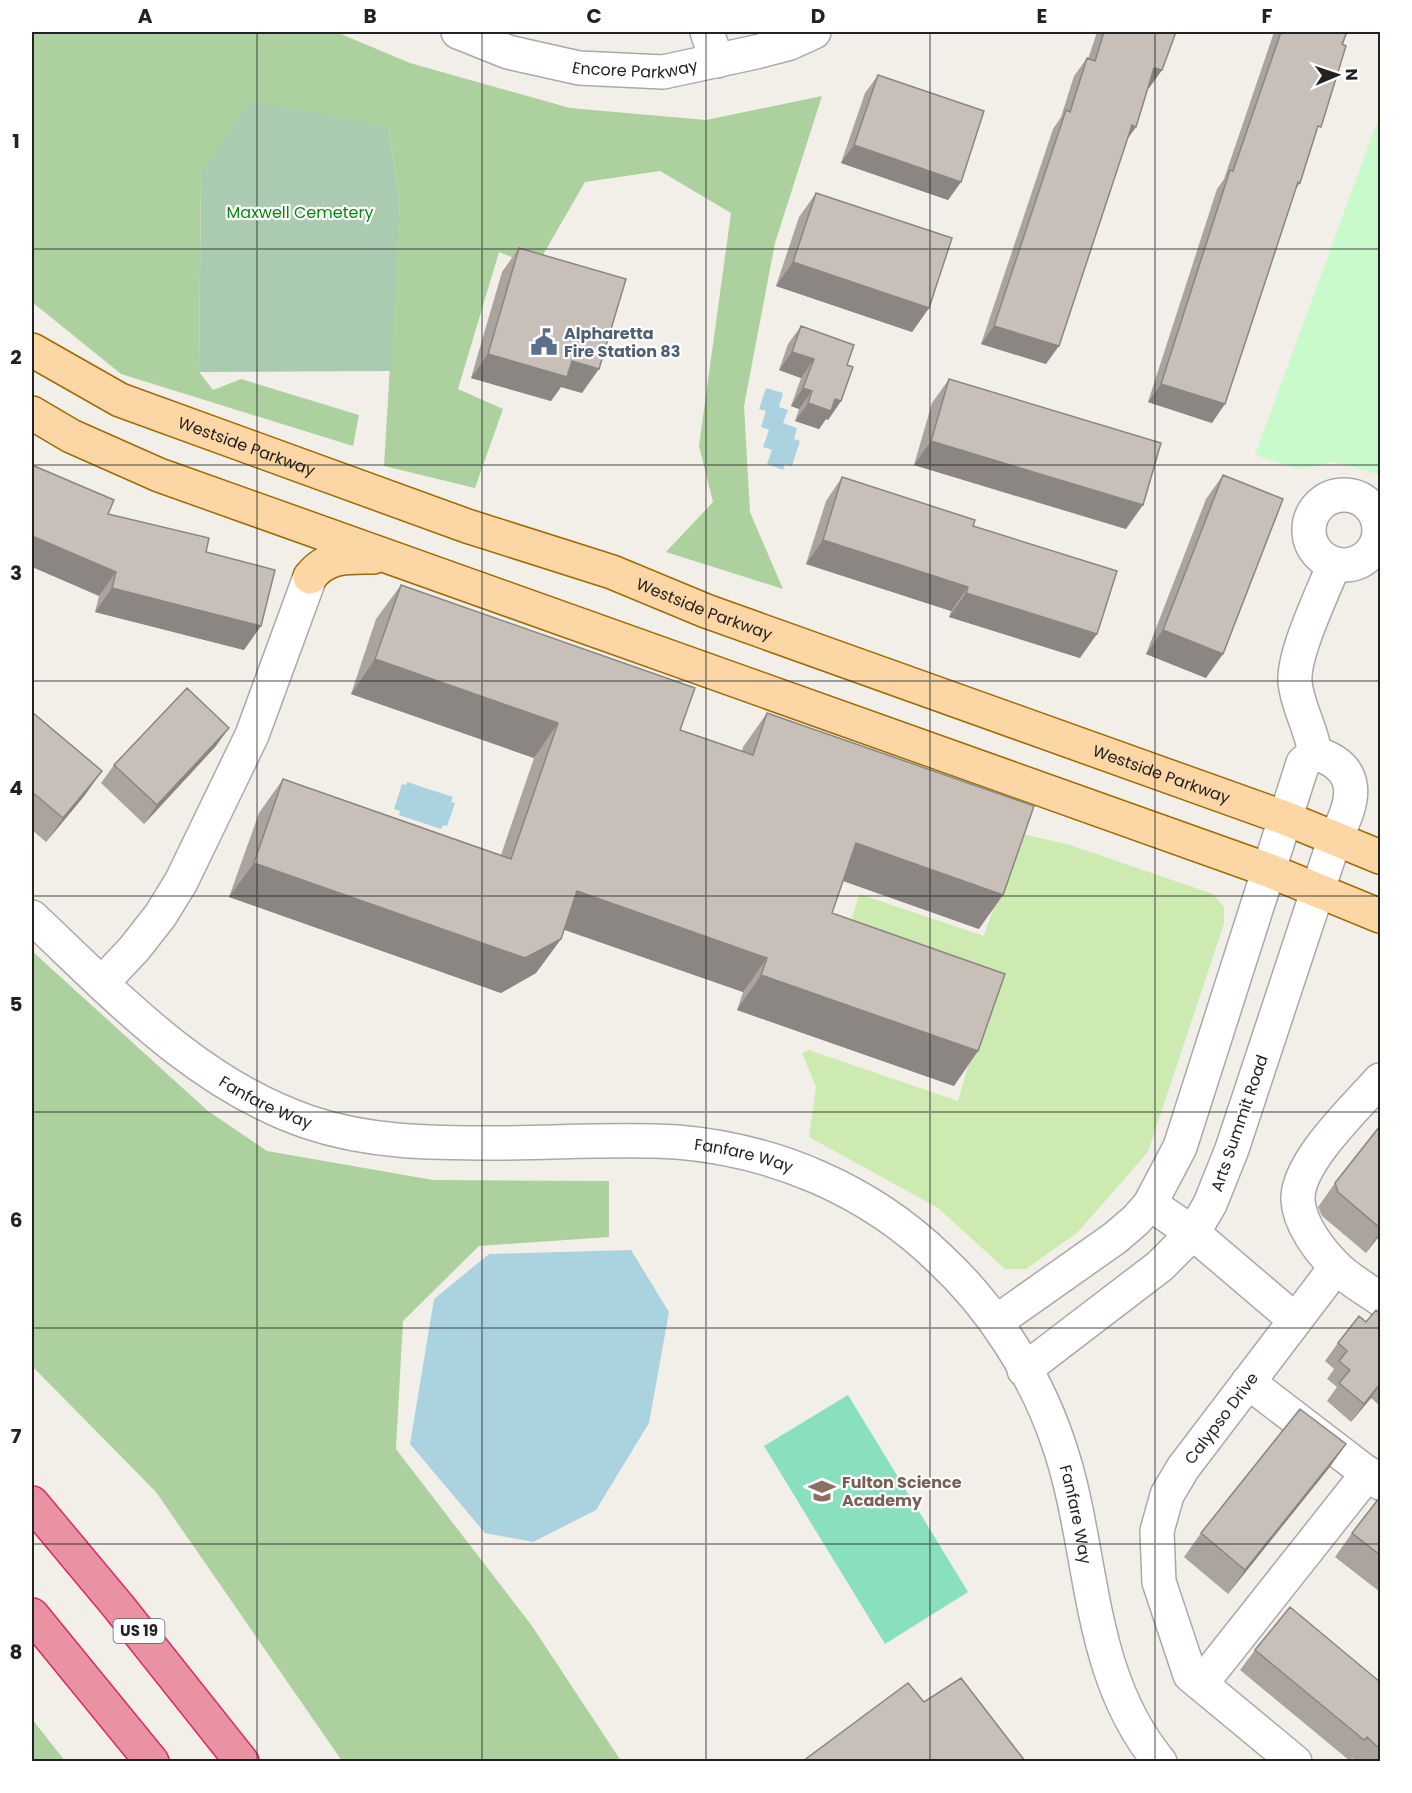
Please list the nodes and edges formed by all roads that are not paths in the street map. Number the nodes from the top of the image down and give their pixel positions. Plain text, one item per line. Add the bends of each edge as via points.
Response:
1 (458, 32) edge
2 (814, 32) edge
3 (752, 42) edge
4 (712, 46) edge
5 (32, 350) edge
6 (32, 413) edge
7 (281, 518) junction
8 (1380, 534) edge
9 (403, 561) junction
10 (1344, 564) junction
11 (310, 577) junction
12 (1315, 753) junction
13 (1285, 818) junction
14 (1335, 838) junction
15 (1380, 857) edge
16 (1268, 870) junction
17 (1317, 890) junction
18 (1380, 916) edge
19 (32, 917) edge
20 (102, 983) junction
21 (1380, 1080) edge
22 (1150, 1204) junction
23 (1193, 1233) junction
24 (1336, 1267) junction
25 (1380, 1299) edge
26 (1295, 1320) junction
27 (996, 1322) junction
28 (1024, 1370) junction
29 (1248, 1382) junction
30 (1374, 1478) edge
31 (32, 1503) edge
32 (32, 1615) edge
33 (1200, 1684) junction
34 (152, 1761) edge
35 (242, 1761) edge
36 (1160, 1761) edge
37 (1295, 1761) edge

1 - 4 street, Encore Parkway via 508,52 579,68 663,72
2 - 3 street, Encore Parkway via 790,43
3 - 4 street, Encore Parkway
5 - 13 main road, Westside Parkway via 120,400 171,420 467,526 612,572 706,611
6 - 7 main road via 71,436 139,466
7 - 9 main road
7 - 11 main road via 298,541
8 - 10 street via 1370,555
8 - 10 street via 1375,512 1367,502 1345,494 1323,501 1315,510 1309,532 1317,554
9 - 11 main road via 374,557 331,559
9 - 16 main road
10 - 12 street via 1305,640 1295,680
11 - 20 street via 252,735 181,882 135,949
12 - 13 street via 1303,763
12 - 14 street, Arts Summit Road via 1333,759 1345,771 1352,792 1349,813
13 - 14 main road, Westside Parkway
13 - 16 street
14 - 15 main road, Westside Parkway
14 - 17 street, Arts Summit Road
16 - 17 main road
16 - 22 street via 1180,1147
17 - 18 main road
17 - 23 street, Arts Summit Road via 1222,1177
19 - 20 street, Fanfare Way
20 - 27 street, Fanfare Way via 194,1063 229,1086 309,1122 350,1134 424,1143 677,1142 789,1165 841,1188 909,1232 968,1287
21 - 24 street via 1324,1145 1300,1187 1303,1223
22 - 23 street
22 - 27 street via 1115,1239
23 - 26 street
23 - 28 street, Arts Summit Road via 1160,1266
24 - 25 street
24 - 26 street, Calypso Drive
26 - 29 street, Calypso Drive
27 - 28 street, Fanfare Way
28 - 36 street, Fanfare Way via 1044,1404 1059,1443 1105,1654 1123,1707
29 - 30 street
29 - 33 street, Calypso Drive via 1183,1468 1167,1495 1157,1531 1159,1582 1190,1675
30 - 33 street
31 - 35 highway, US 19
32 - 34 highway
33 - 37 street, Calypso Drive

